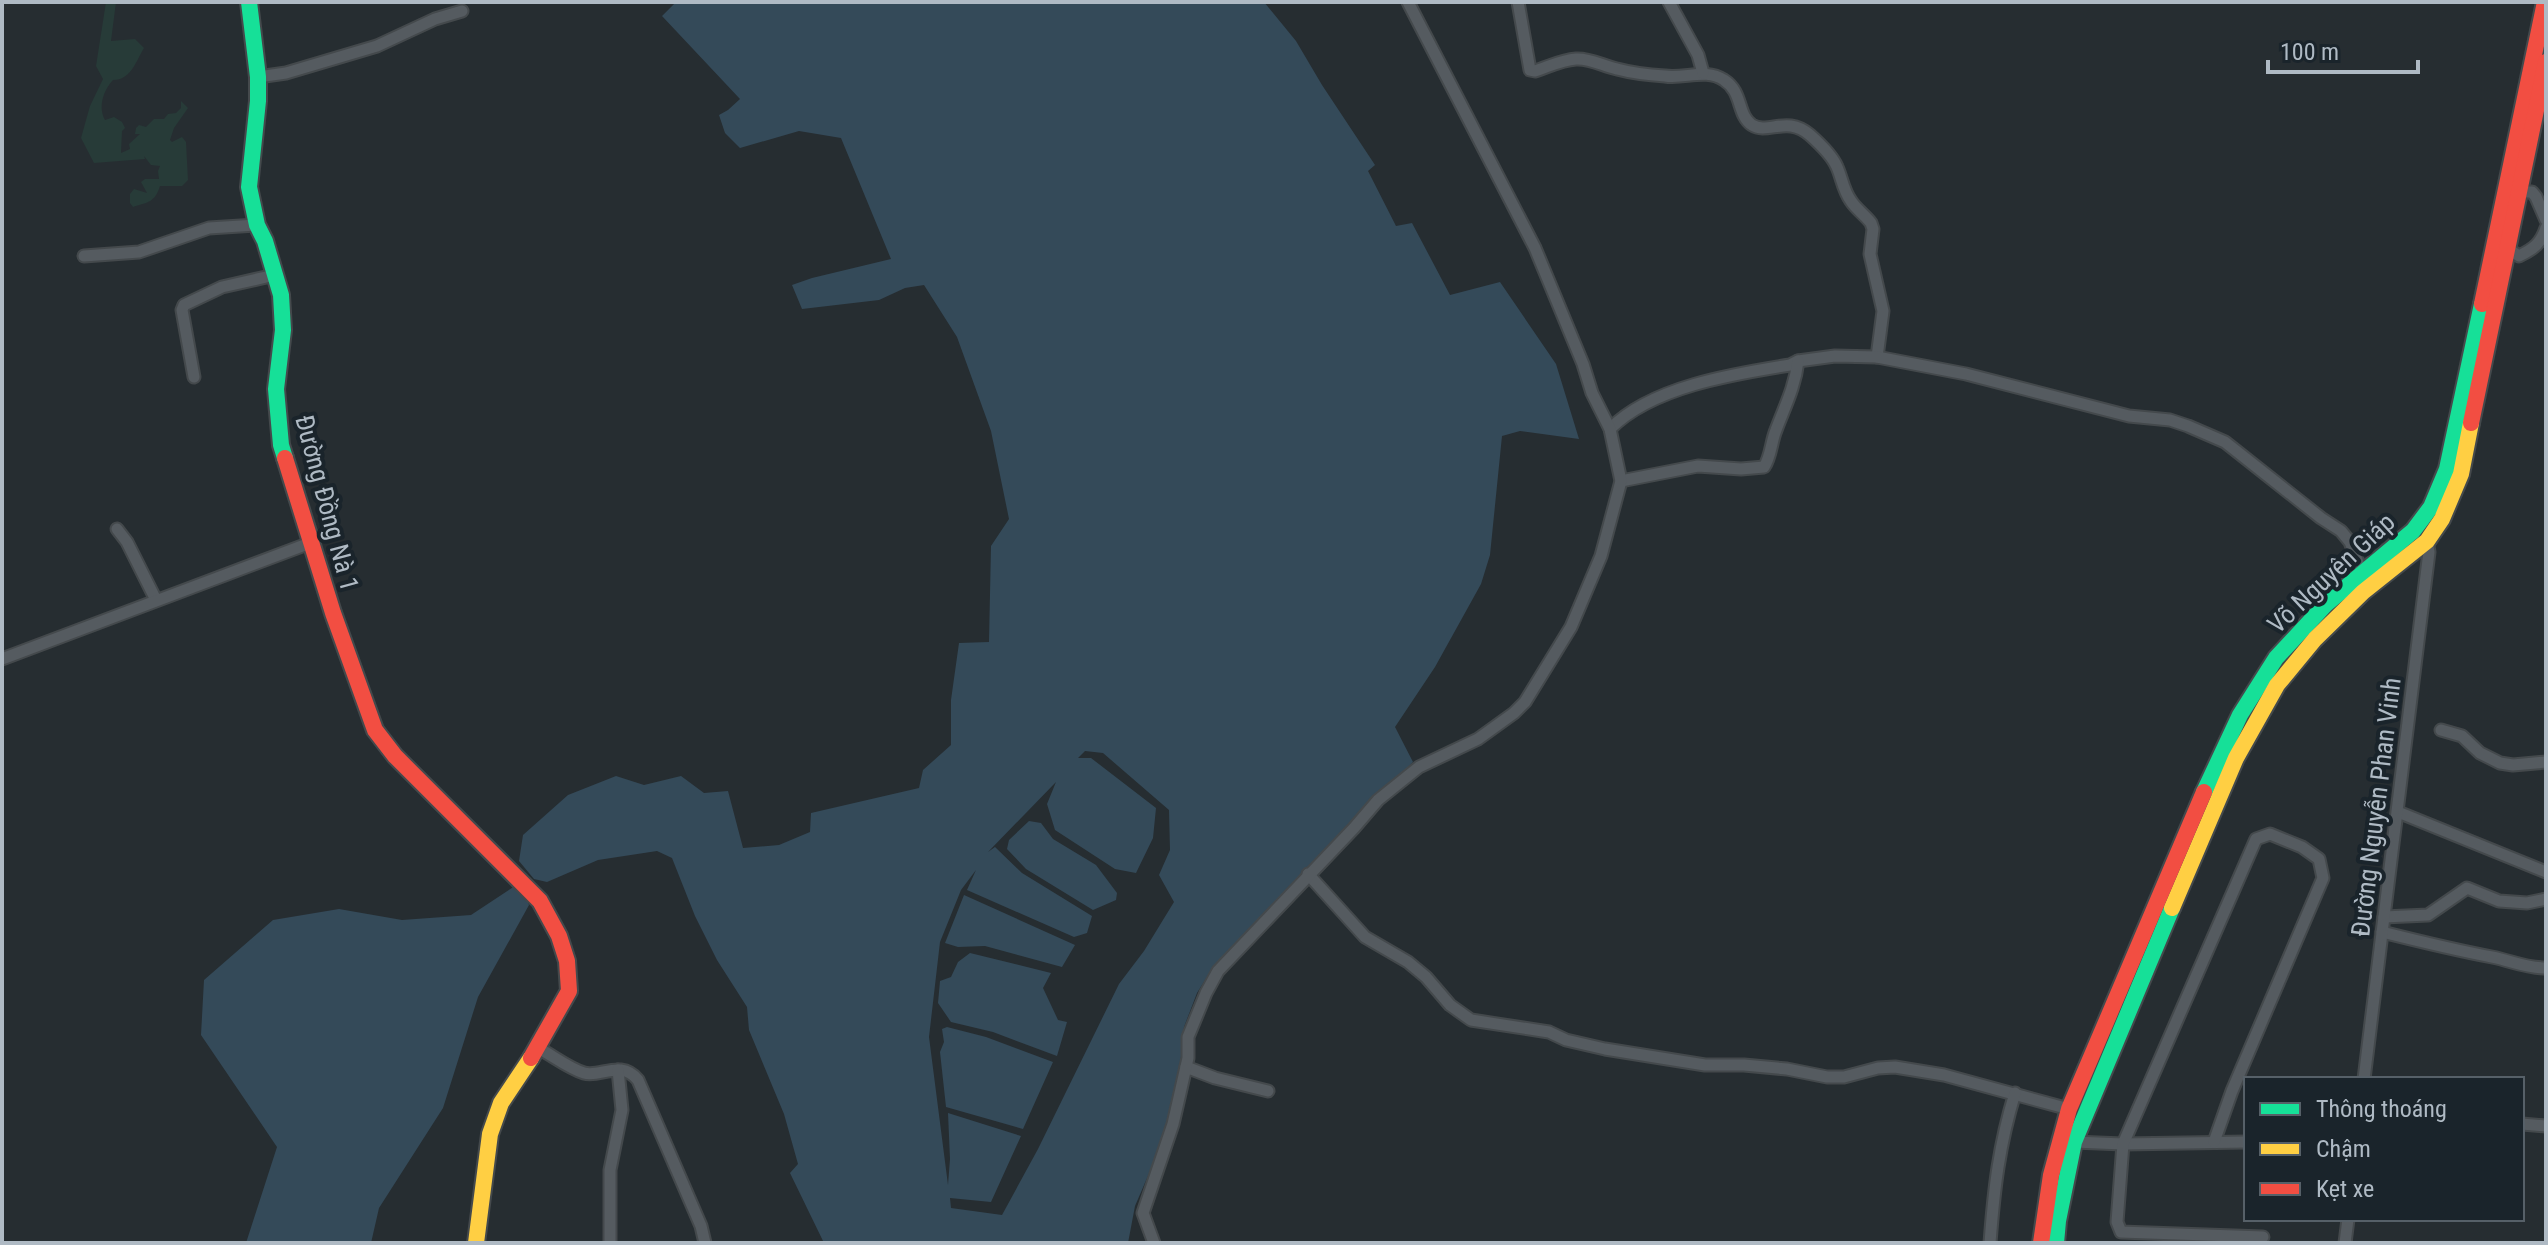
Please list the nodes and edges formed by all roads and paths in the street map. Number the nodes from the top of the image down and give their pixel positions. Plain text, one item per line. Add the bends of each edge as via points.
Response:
1 (249, 2) edge
2 (1408, 2) edge
3 (1518, 2) edge
4 (1669, 2) edge
5 (2545, 2) edge
6 (462, 11) dead end
7 (2546, 62) edge
8 (1703, 73) junction
9 (258, 77) junction
10 (2512, 191) junction
11 (2546, 220) edge
12 (257, 225) junction
13 (2546, 228) edge
14 (2501, 246) junction
15 (84, 256) dead end
16 (275, 275) junction
17 (1877, 357) junction
18 (1798, 361) junction
19 (194, 377) dead end
20 (1610, 429) junction
21 (1621, 481) junction
22 (117, 529) dead end
23 (2427, 541) junction
24 (310, 543) junction
25 (2362, 573) junction
26 (156, 600) junction
27 (2, 659) edge
28 (2441, 730) dead end
29 (2546, 762) edge
30 (2398, 812) junction
31 (2546, 872) edge
32 (1308, 874) junction
33 (2546, 899) edge
34 (2384, 917) junction
35 (2382, 932) junction
36 (2546, 968) edge
37 (538, 1048) junction
38 (1186, 1067) junction
39 (618, 1070) junction
40 (2364, 1077) edge
41 (1268, 1091) dead end
42 (2015, 1093) junction
43 (2069, 1109) junction
44 (2524, 1124) edge
45 (2546, 1126) edge
46 (2067, 1140) junction
47 (2214, 1142) junction
48 (2244, 1142) edge
49 (2123, 1144) junction
50 (2348, 1221) edge
51 (2263, 1237) dead end
52 (476, 1243) edge
53 (610, 1243) edge
54 (705, 1243) edge
55 (1154, 1243) edge
56 (1990, 1243) edge
57 (2041, 1243) edge
58 (2056, 1243) edge
59 (2345, 1243) edge

1 - 9 main road, Đường Đồng Nà 1
2 - 20 street via 1520,216
3 - 8 street via 1530,70 1578,59 1666,77
4 - 8 street
5 - 10 main road, Võ Nguyên Giáp
6 - 9 street via 377,46
7 - 10 main road, Võ Nguyên Giáp
8 - 17 street via 1732,86 1754,127 1797,127 1834,160 1845,192 1873,229 1870,254 1883,311
9 - 12 main road, Đường Đồng Nà 1 via 249,187
10 - 11 street via 2532,192
10 - 14 main road, Võ Nguyên Giáp
12 - 15 street via 209,228 139,252
12 - 16 main road, Đường Đồng Nà 1
13 - 14 street via 2542,240 2519,256
14 - 23 main road, Võ Nguyên Giáp via 2461,474
14 - 25 main road, Võ Nguyên Giáp via 2438,494 2412,531
16 - 19 street via 222,287 184,305
16 - 24 main road, Đường Đồng Nà 1 via 283,315 276,389 281,445
17 - 18 street
17 - 25 street via 2129,416 2170,420 2216,438 2341,531
18 - 20 street via 1704,381 1629,413
18 - 21 street via 1764,467 1698,466
20 - 21 street
21 - 32 street via 1601,556 1577,614 1525,702 1478,739 1396,784
22 - 26 street
23 - 30 street, Đường Nguyễn Phan Vinh
23 - 46 main road, Võ Nguyên Giáp via 2338,615 2277,685 2258,716
24 - 26 street
24 - 37 main road, Đường Đồng Nà 1 via 375,730 540,901 559,936 569,991
25 - 43 main road, Võ Nguyên Giáp via 2282,651 2246,703
26 - 27 street
28 - 29 street via 2462,736 2500,763
30 - 31 street
30 - 34 street, Đường Nguyễn Phan Vinh
32 - 38 street via 1218,971 1188,1037
32 - 42 street via 1365,937 1408,962 1471,1020 1693,1064 1787,1069 1827,1077 1895,1067
33 - 34 street via 2499,901 2467,888 2428,915
34 - 35 street, Đường Nguyễn Phan Vinh
35 - 36 street
35 - 40 street, Đường Nguyễn Phan Vinh
37 - 39 street via 586,1074
37 - 52 main road, Đường Đồng Nà 1 via 495,1118
38 - 41 street
38 - 55 street via 1143,1213
39 - 53 street via 622,1110 610,1170
39 - 54 street via 638,1080
42 - 43 street
42 - 56 street via 1995,1172
43 - 46 main road, Võ Nguyên Giáp
44 - 45 street
46 - 49 street
46 - 57 main road, Võ Nguyên Giáp via 2048,1182
46 - 58 main road, Võ Nguyên Giáp
47 - 48 street
47 - 49 street
47 - 49 street via 2323,878 2316,855 2270,834 2256,839
49 - 51 street via 2117,1222 2121,1232
50 - 59 street

